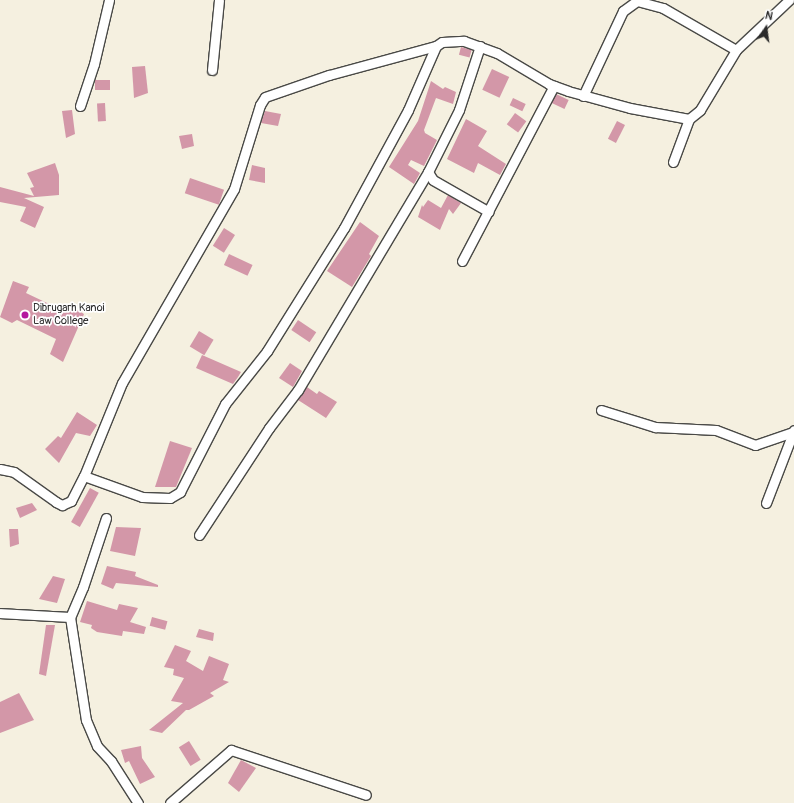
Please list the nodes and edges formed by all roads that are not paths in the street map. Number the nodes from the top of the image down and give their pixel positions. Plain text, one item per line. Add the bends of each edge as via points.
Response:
1 (108, 0) edge
2 (219, 0) edge
3 (789, 0) edge
4 (436, 46) junction
5 (480, 46) junction
6 (736, 50) junction
7 (212, 70) dead end
8 (554, 86) junction
9 (583, 96) junction
10 (80, 106) dead end
11 (689, 119) junction
12 (672, 162) dead end
13 (428, 172) junction
14 (489, 212) junction
15 (462, 261) dead end
16 (601, 410) dead end
17 (793, 431) edge
18 (0, 469) edge
19 (84, 476) junction
20 (766, 503) dead end
21 (106, 518) dead end
22 (200, 534) dead end
23 (0, 613) edge
24 (70, 617) junction
25 (366, 795) dead end
26 (138, 803) edge
27 (170, 803) edge

1 - 10 street via 94,64
2 - 7 street
3 - 6 street
4 - 5 street via 453,40
4 - 19 street via 329,75 273,93 262,100 234,189 122,383
4 - 19 street via 408,110 347,222 267,351 225,404 180,492 170,498 142,497
5 - 8 street
5 - 13 street via 459,110
6 - 9 street via 663,8 637,1 623,11
6 - 11 street via 700,110
8 - 9 street
8 - 14 street
9 - 11 street
11 - 12 street
13 - 14 street via 433,180
13 - 22 street via 298,390 269,428
14 - 15 street
16 - 17 street via 655,427 716,430 755,446
17 - 20 street
18 - 19 street via 14,472 62,504 71,501
21 - 24 street via 89,573
23 - 24 street
24 - 26 street via 86,720 97,746 111,761
25 - 27 street via 231,750

